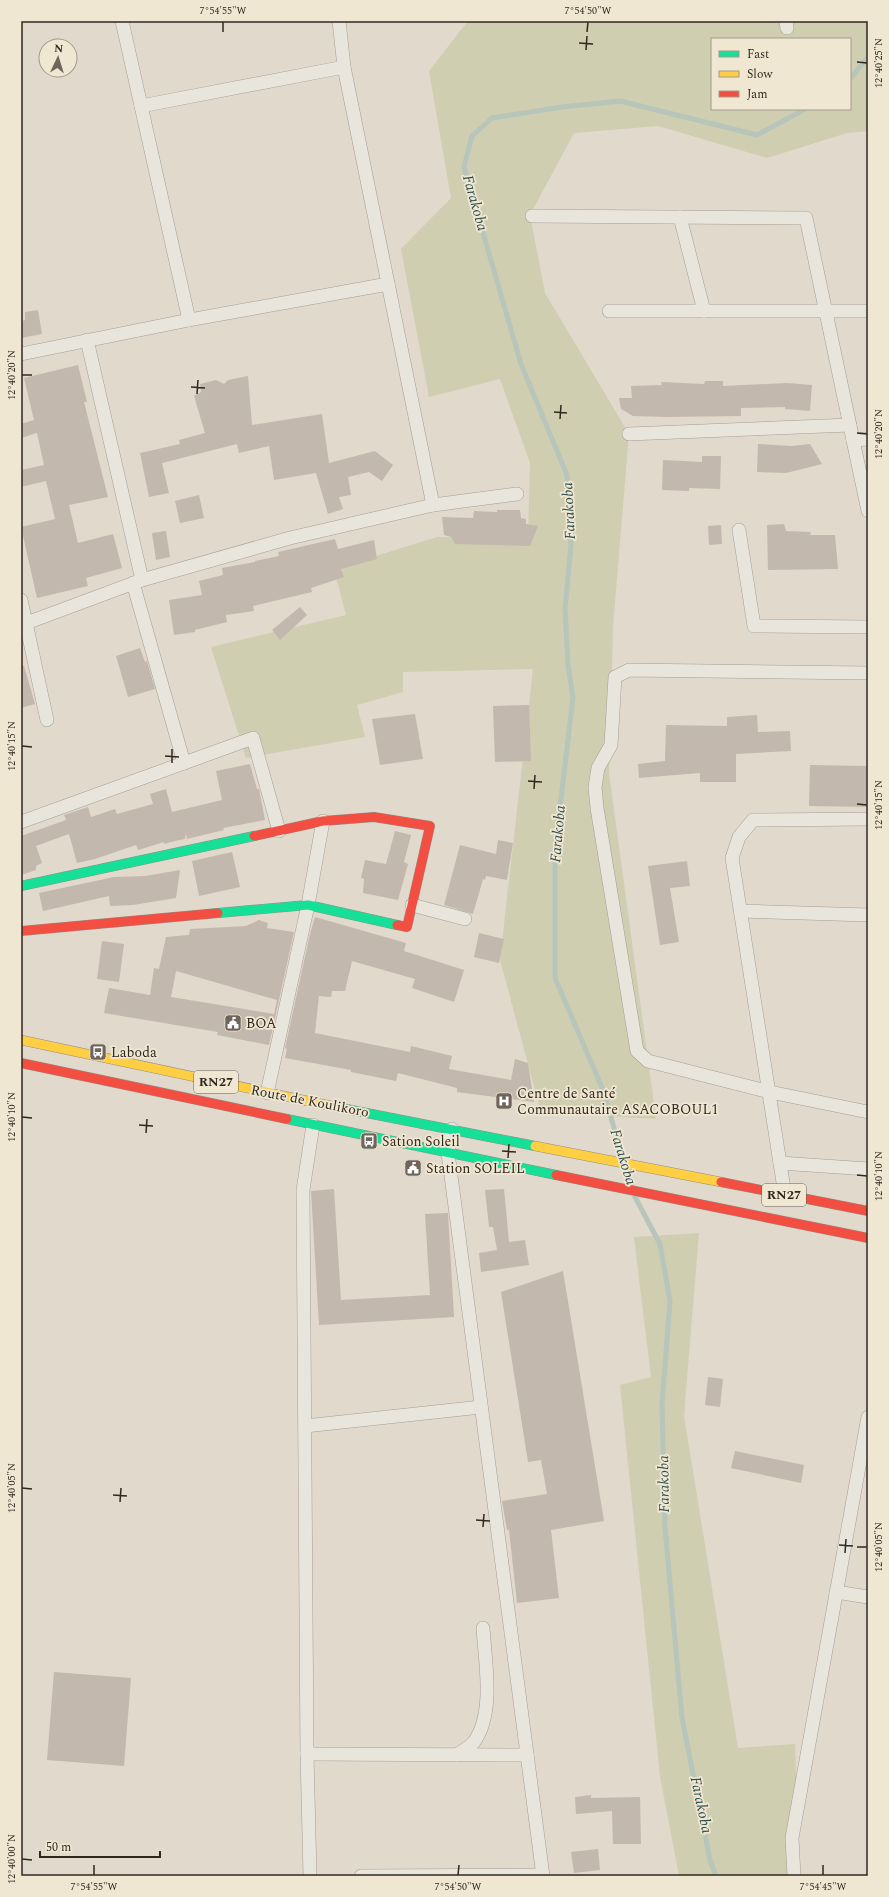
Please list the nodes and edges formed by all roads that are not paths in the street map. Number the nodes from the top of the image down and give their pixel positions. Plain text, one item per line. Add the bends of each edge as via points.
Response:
1 (122, 21) edge
2 (339, 21) edge
3 (344, 67) junction
4 (141, 106) junction
5 (532, 216) dead end
6 (680, 218) junction
7 (388, 284) junction
8 (609, 311) dead end
9 (704, 311) junction
10 (826, 311) junction
11 (868, 311) edge
12 (189, 320) junction
13 (87, 340) junction
14 (21, 354) edge
15 (850, 426) junction
16 (629, 434) dead end
17 (868, 439) edge
18 (853, 440) junction
19 (517, 494) dead end
20 (433, 505) junction
21 (868, 511) edge
22 (739, 530) dead end
23 (138, 582) junction
24 (21, 600) edge
25 (23, 624) edge
26 (868, 627) edge
27 (868, 673) edge
28 (47, 720) dead end
29 (184, 763) junction
30 (868, 819) edge
31 (323, 821) junction
32 (21, 822) edge
33 (279, 831) junction
34 (21, 886) edge
35 (308, 905) junction
36 (412, 905) junction
37 (741, 911) junction
38 (868, 915) edge
39 (465, 919) dead end
40 (21, 931) edge
41 (21, 1040) edge
42 (21, 1063) edge
43 (770, 1092) junction
44 (268, 1094) junction
45 (868, 1112) edge
46 (312, 1125) junction
47 (452, 1129) junction
48 (448, 1153) junction
49 (780, 1163) junction
50 (868, 1169) edge
51 (785, 1195) junction
52 (868, 1211) edge
53 (868, 1238) edge
54 (481, 1407) junction
55 (868, 1417) edge
56 (305, 1426) junction
57 (836, 1592) junction
58 (868, 1597) edge
59 (483, 1628) dead end
60 (307, 1754) junction
61 (457, 1754) junction
62 (527, 1755) junction
63 (310, 1876) edge
64 (361, 1876) edge
65 (543, 1876) edge
66 (794, 1876) edge

1 - 4 street
2 - 3 street
3 - 4 street
3 - 7 street
4 - 12 street
5 - 6 street
6 - 9 street
6 - 10 street via 806,218
7 - 12 street
7 - 20 street
8 - 9 street
9 - 10 street
10 - 11 street
10 - 15 street
12 - 13 street
13 - 14 street
13 - 23 street
15 - 16 street
15 - 18 street
17 - 18 street
18 - 21 street
19 - 20 street
20 - 23 street via 290,538
22 - 26 street via 754,626
23 - 25 street
23 - 29 street
24 - 25 street
25 - 28 street
27 - 43 street via 629,670 616,677 612,745 598,768 595,787 637,1051 648,1061
29 - 32 street
29 - 33 street via 253,738
30 - 37 street via 754,820 739,837 732,858
31 - 33 main road
31 - 35 street
31 - 36 main road via 374,817 430,826
33 - 34 main road
35 - 36 main road via 407,927
35 - 40 main road
35 - 44 street
36 - 39 street
37 - 38 street
37 - 43 street
41 - 44 main road, Route de Koulikoro / RN27
42 - 46 main road, Route de Koulikoro / RN27
43 - 45 street
43 - 49 street
44 - 47 main road, Route de Koulikoro / RN27
46 - 48 main road, Route de Koulikoro / RN27
46 - 56 street via 303,1190
47 - 48 street
47 - 51 main road, RN27
48 - 53 main road, RN27
48 - 54 street
49 - 50 street
49 - 51 street
51 - 52 main road, RN27
54 - 56 street
54 - 62 street
55 - 57 street
56 - 60 street
57 - 58 street
57 - 66 street via 792,1838
59 - 61 street via 487,1704 482,1726 474,1743
60 - 61 street
60 - 63 street
61 - 62 street
62 - 65 street
64 - 65 street

